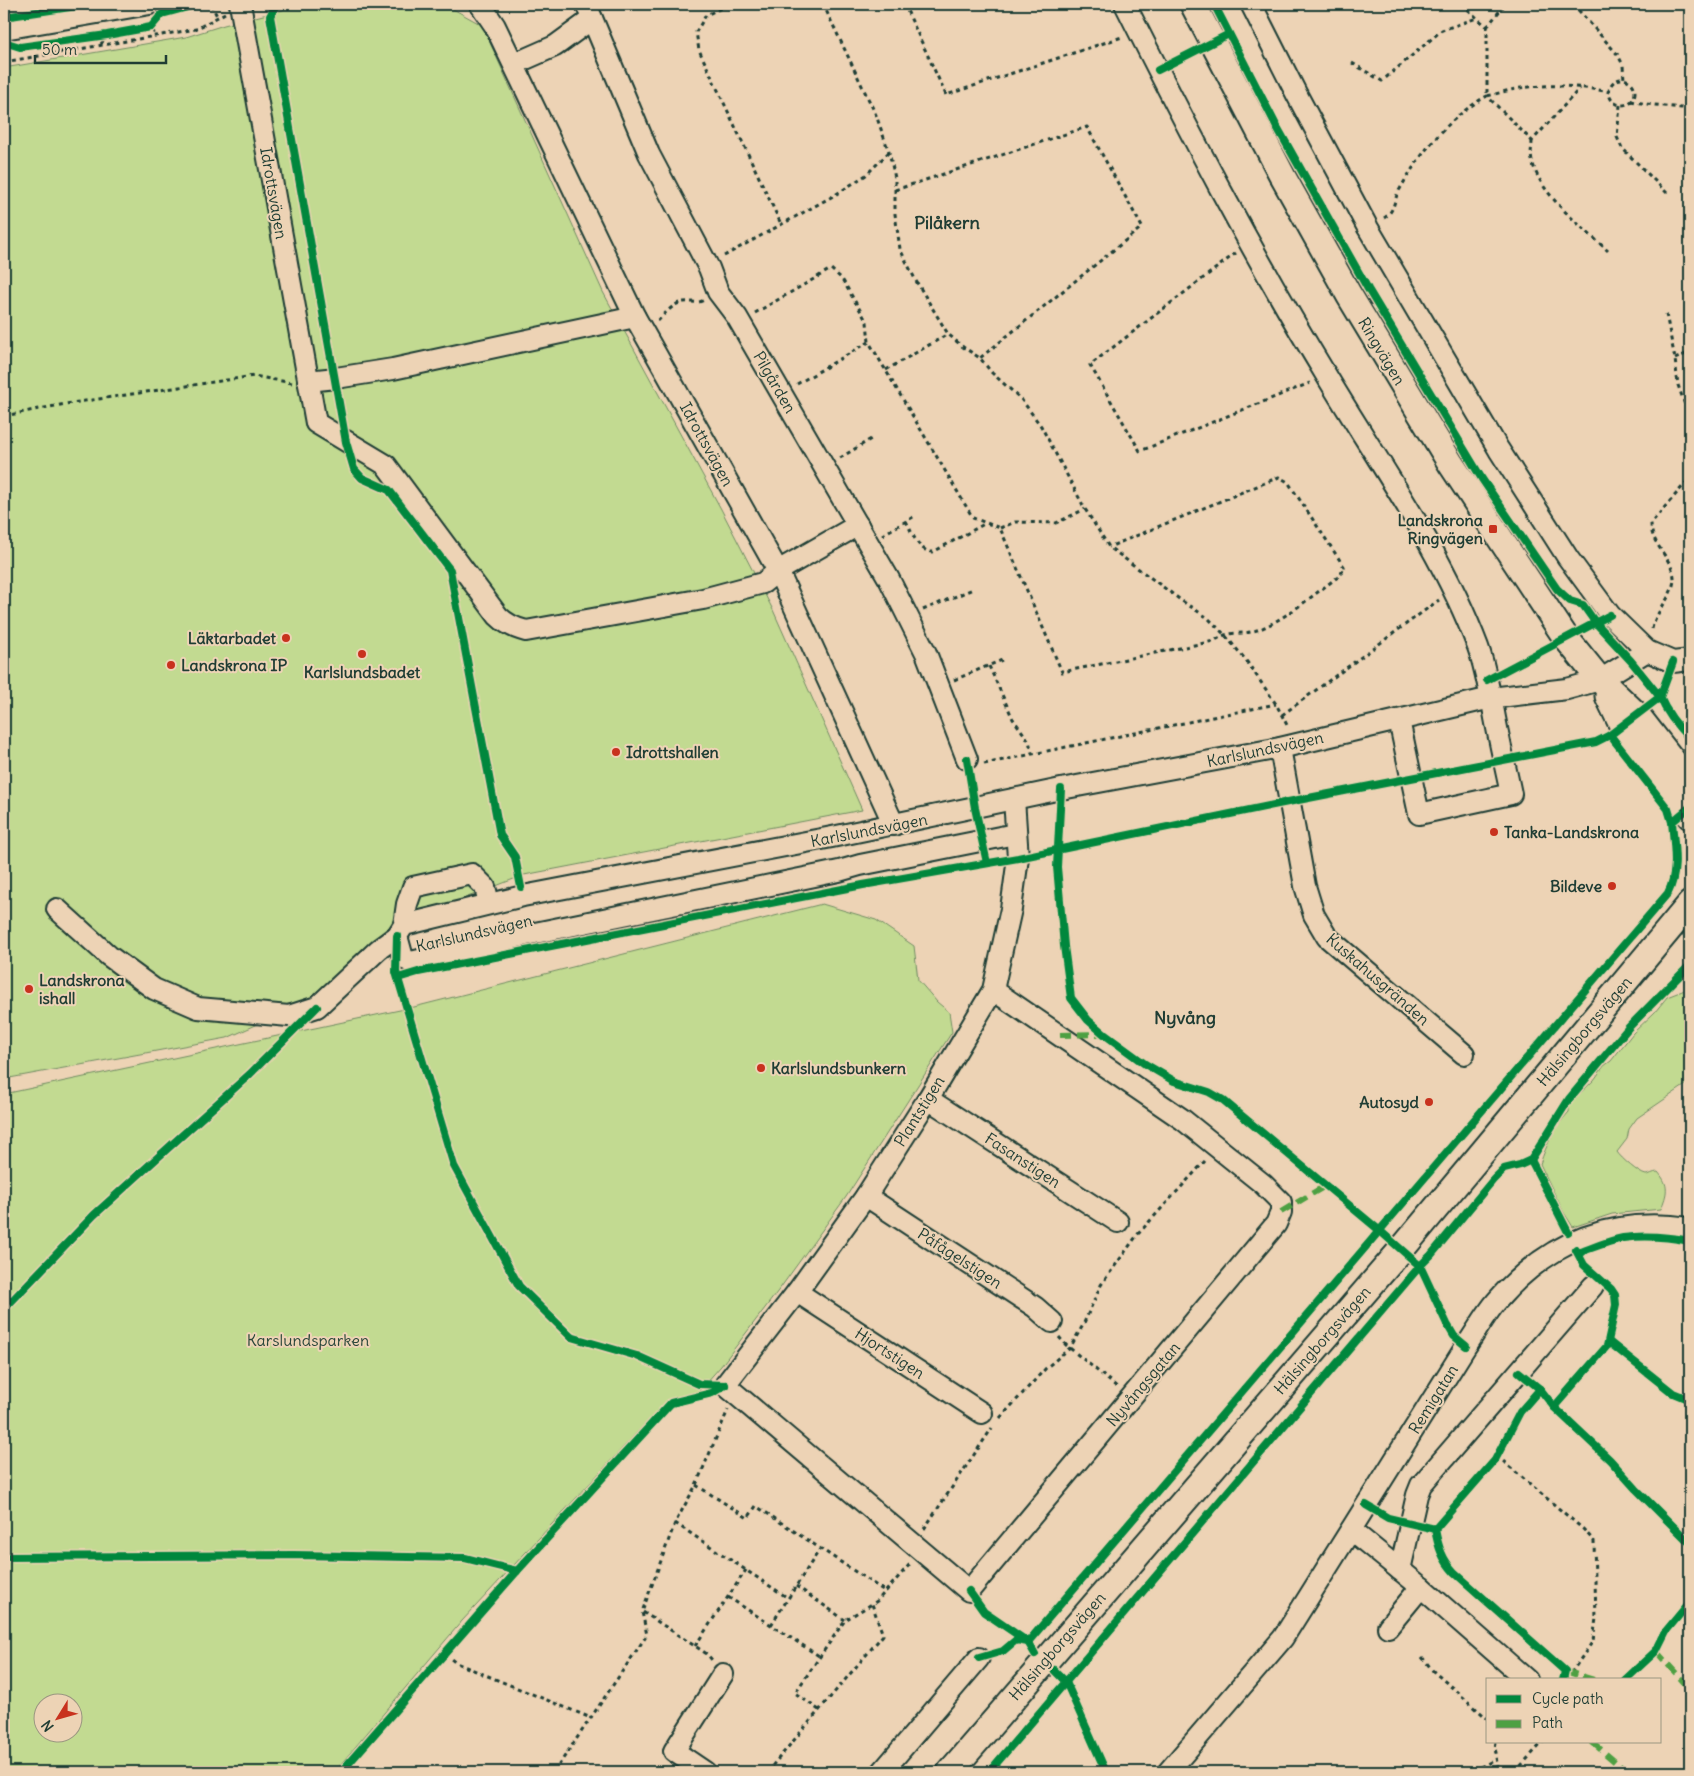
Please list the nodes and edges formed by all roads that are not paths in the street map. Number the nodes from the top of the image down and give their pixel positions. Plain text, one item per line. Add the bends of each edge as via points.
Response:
1 (480, 4) edge
2 (1125, 4) edge
3 (1193, 4) edge
4 (1251, 4) edge
5 (235, 7) edge
6 (153, 12) edge
7 (589, 12) edge
8 (4, 29) edge
9 (514, 64) junction
10 (635, 317) junction
11 (308, 381) junction
12 (858, 525) junction
13 (778, 571) junction
14 (1647, 651) junction
15 (1690, 660) edge
16 (1600, 680) junction
17 (1491, 698) junction
18 (1399, 720) junction
19 (1287, 746) junction
20 (972, 762) road end
21 (1690, 783) edge
22 (1014, 799) junction
23 (1690, 816) edge
24 (894, 824) junction
25 (1016, 834) junction
26 (832, 837) junction
27 (839, 870) junction
28 (489, 903) junction
29 (1690, 904) edge
30 (57, 909) dead end
31 (401, 930) junction
32 (993, 990) junction
33 (1464, 1054) dead end
34 (928, 1098) junction
35 (866, 1196) junction
36 (1118, 1222) dead end
37 (1690, 1228) edge
38 (1593, 1286) dead end
39 (797, 1292) junction
40 (1052, 1322) road end
41 (725, 1385) joint
42 (992, 1419) road end
43 (1351, 1530) junction
44 (1400, 1570) junction
45 (1421, 1587) junction
46 (1388, 1627) dead end
47 (979, 1658) dead end
48 (723, 1674) road end
49 (1525, 1678) edge
50 (705, 1772) edge
51 (882, 1772) edge
52 (950, 1772) edge
53 (1168, 1772) edge

1 - 9 street, Idrottsvägen
2 - 17 street via 1250,244 1326,375 1429,541 1478,648
3 - 16 main road, Ringvägen via 1282,177 1348,295 1504,546 1566,638
4 - 14 street via 1368,228 1499,450 1568,558 1610,615
5 - 11 street, Idrottsvägen
6 - 8 street
7 - 9 street via 555,46
7 - 12 street, Pilgården via 649,154 709,268 718,292 738,317
9 - 10 street, Idrottsvägen
10 - 11 street via 394,369
10 - 13 street, Idrottsvägen
11 - 13 street, Idrottsvägen via 316,423 386,465 498,616 514,629 526,631 703,599 763,583
12 - 13 street
12 - 20 street, Pilgården via 909,617
13 - 24 street, Idrottsvägen
14 - 15 street via 1673,662
14 - 16 street, Karlslundsvägen
16 - 17 street, Karlslundsvägen via 1567,689
16 - 21 main road, Ringvägen via 1636,714
16 - 23 main road, Ringvägen via 1622,725
17 - 18 street, Karlslundsvägen
17 - 18 street via 1511,794 1420,814
18 - 19 street, Karlslundsvägen
19 - 22 street, Karlslundsvägen
19 - 33 street, Kuskahusgränden via 1305,886 1314,915 1327,937
22 - 24 street, Karlslundsvägen
22 - 25 street, Plantstigen
24 - 26 street, Karlslundsvägen
25 - 27 street, Karlslundsvägen
25 - 32 street, Plantstigen via 1018,858 1011,908
26 - 27 street
26 - 28 street, Karlslundsvägen
27 - 31 street, Karlslundsvägen via 411,962 403,958
28 - 31 street, Karlslundsvägen
28 - 31 street via 485,887 472,874 413,887
29 - 52 main road, Hälsingborgsvägen via 1401,1250
30 - 31 street via 109,956 154,989 198,1008 289,1016 317,1007
32 - 34 street, Plantstigen
32 - 41 street, Nyvångsgatan via 1182,1119 1263,1184 1281,1202 1276,1224 969,1591
34 - 35 street, Plantstigen
34 - 36 street, Fasanstigen
35 - 39 street, Plantstigen
35 - 40 street, Påfågelstigen via 1035,1307
37 - 43 street, Remigatan via 1632,1224 1596,1232 1541,1259 1520,1277 1495,1303 1466,1346
38 - 44 street via 1420,1485
39 - 41 street, Plantstigen
39 - 42 street, Hjortstigen
43 - 44 street
43 - 53 street, Remigatan via 1283,1638
44 - 45 street
45 - 46 street
45 - 49 street
47 - 51 street
48 - 50 street via 674,1751

